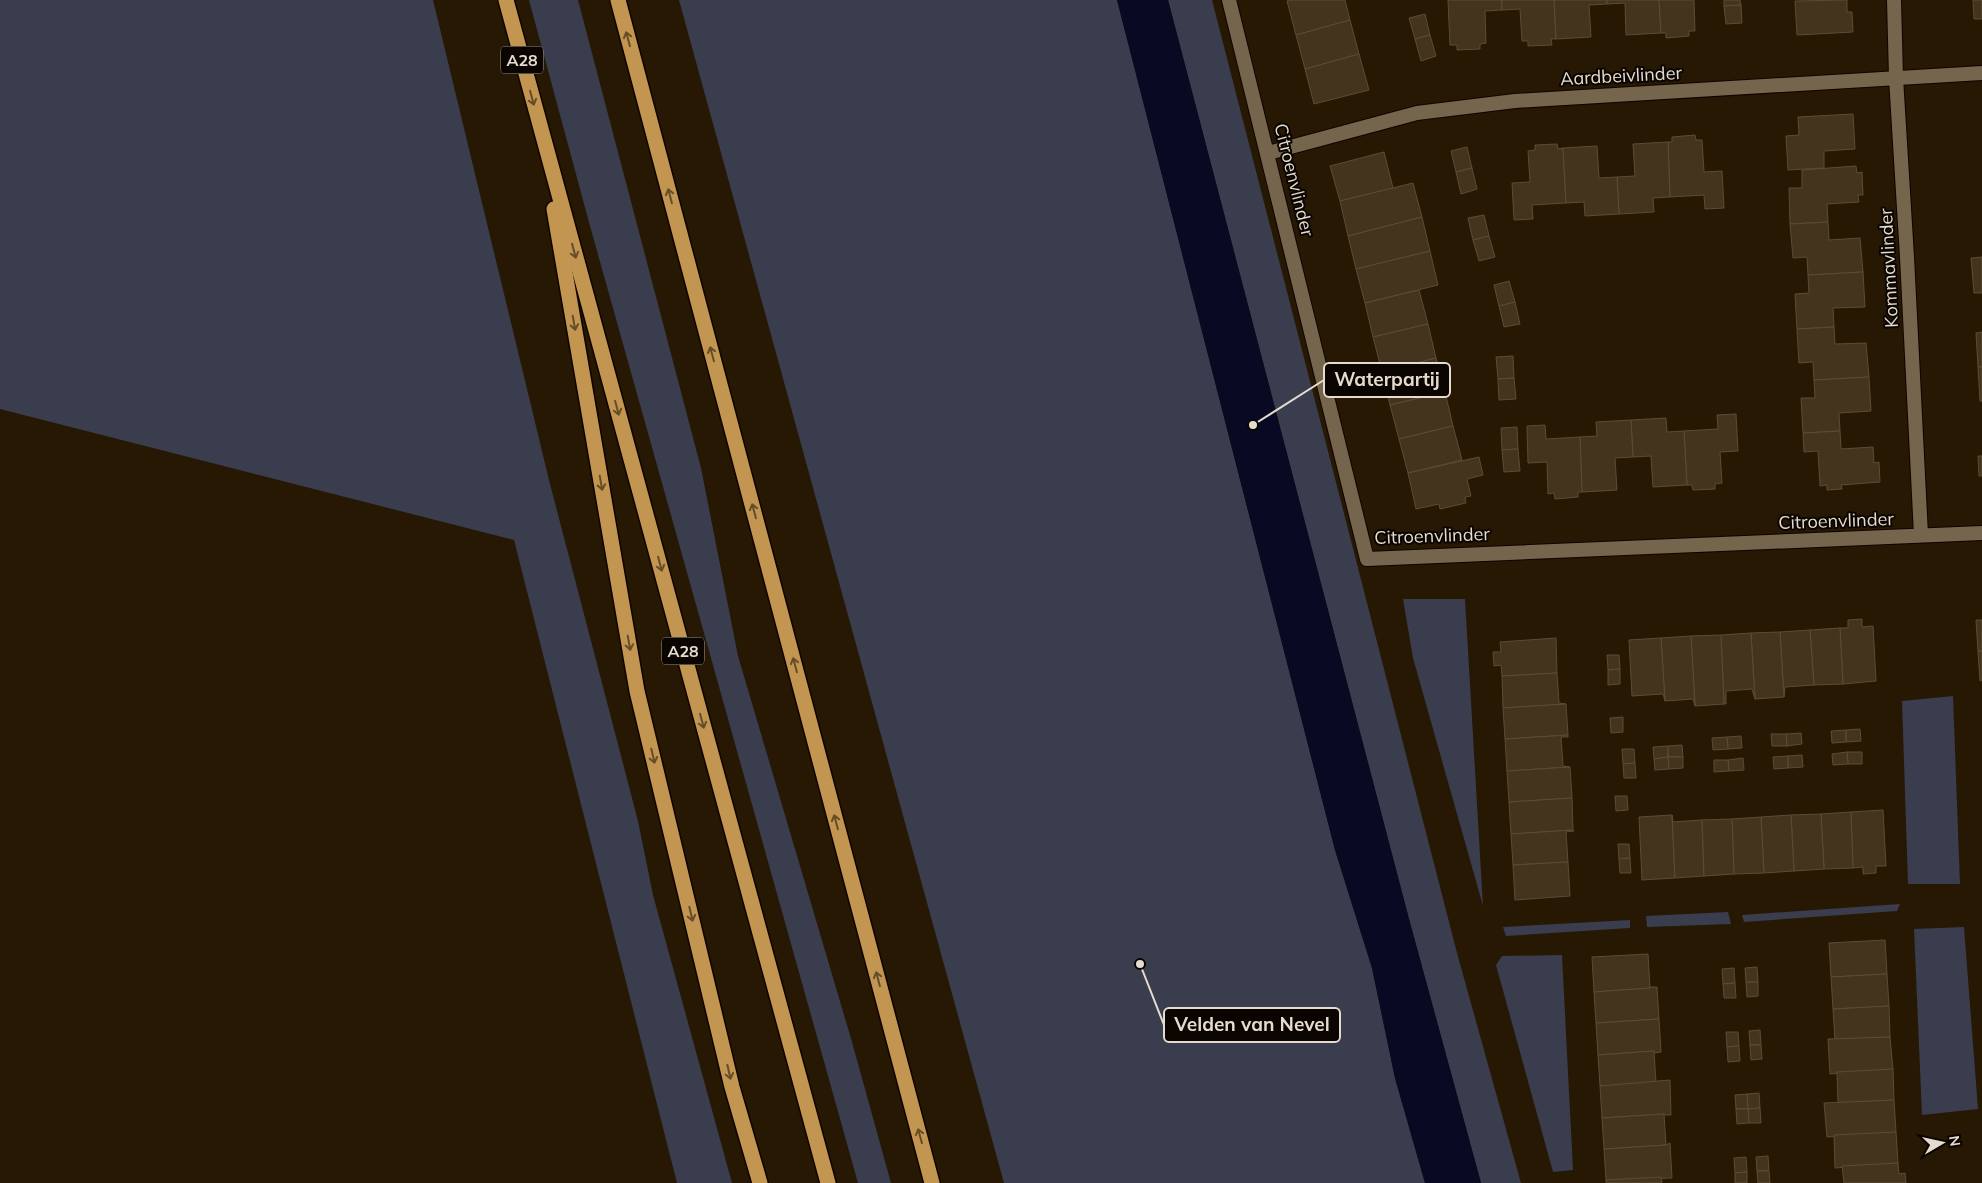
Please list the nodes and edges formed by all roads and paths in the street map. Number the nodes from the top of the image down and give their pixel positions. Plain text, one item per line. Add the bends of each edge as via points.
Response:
1 (506, 0) edge
2 (618, 0) edge
3 (1229, 0) edge
4 (1894, 0) edge
5 (1982, 73) edge
6 (1896, 78) junction
7 (538, 119) junction
8 (1268, 154) junction
9 (1982, 533) edge
10 (1921, 535) junction
11 (760, 1183) edge
12 (828, 1183) edge
13 (932, 1183) edge

1 -> 7 highway, A28
13 -> 2 highway
3 - 8 street, Citroenvlinder
4 - 6 street, Kommavlinder
5 - 6 street, Aardbeivlinder
6 - 8 street, Aardbeivlinder via 1515,101 1417,113
6 - 10 street, Kommavlinder
7 -> 11 highway, A28 via 637,691 732,1087
7 -> 12 highway, A28
8 - 10 street, Citroenvlinder via 1368,559
9 - 10 street, Citroenvlinder

